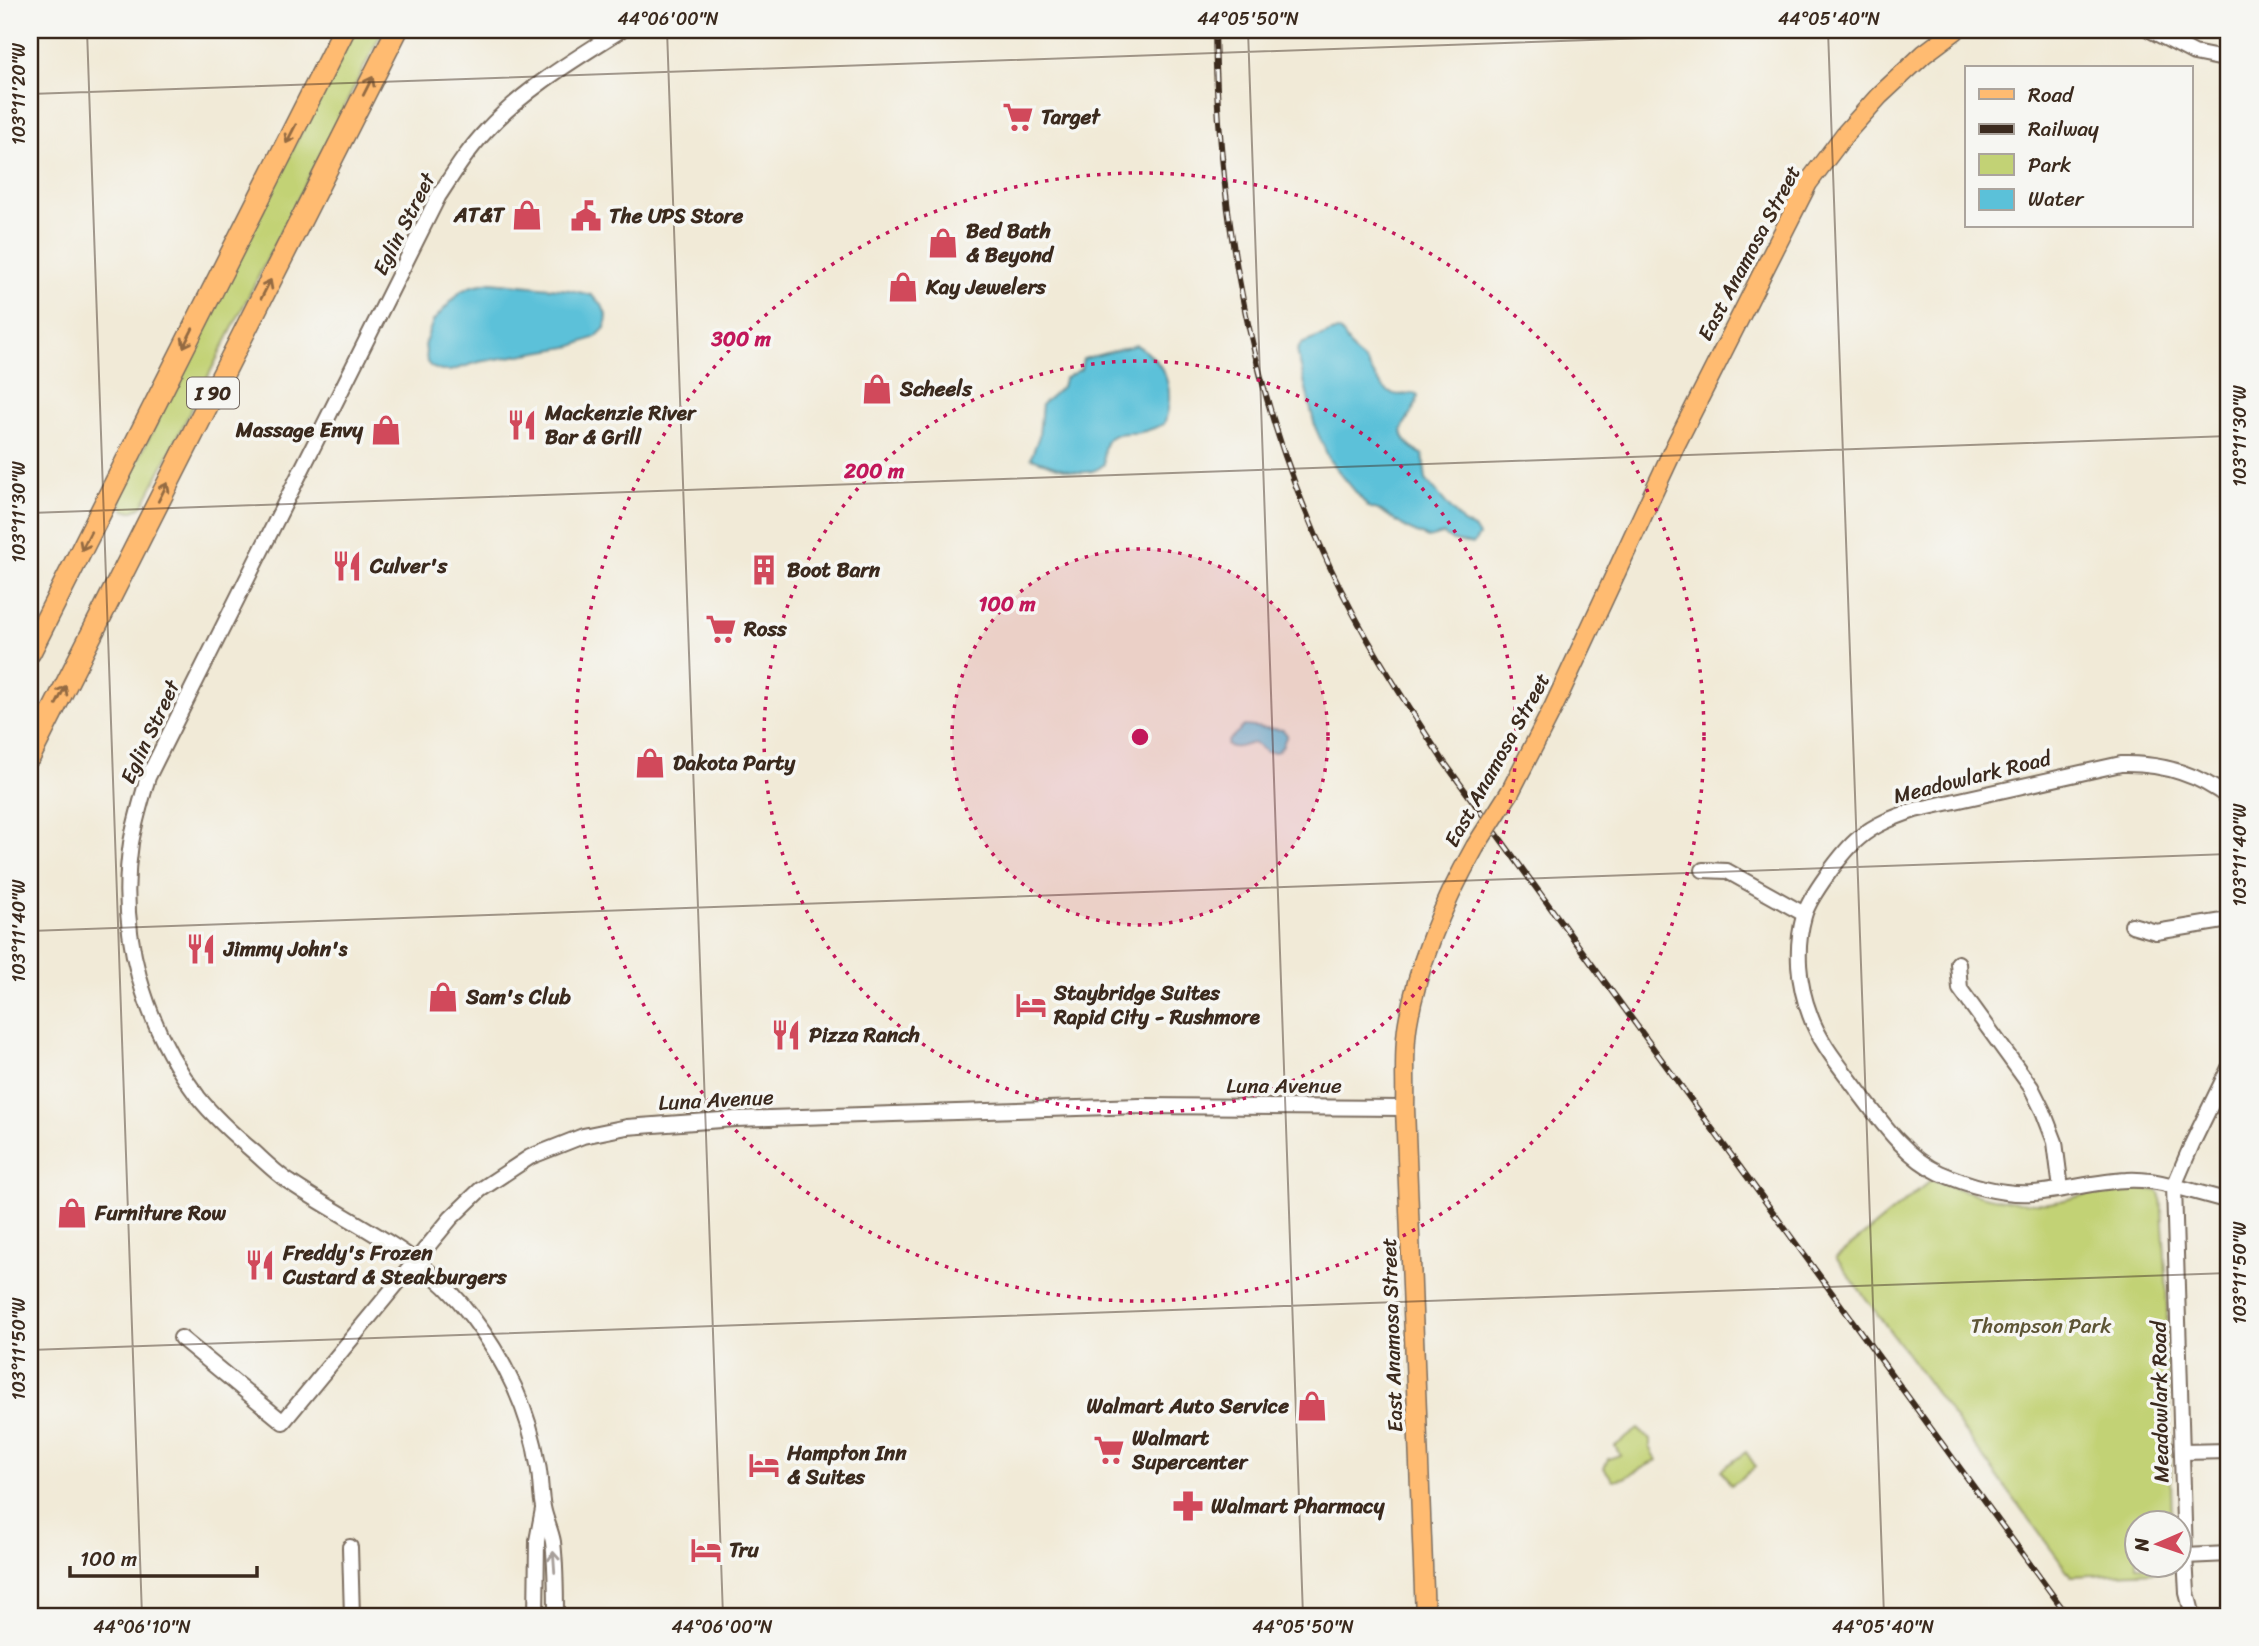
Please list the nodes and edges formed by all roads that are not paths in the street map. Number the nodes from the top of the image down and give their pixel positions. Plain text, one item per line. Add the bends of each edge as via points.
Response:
1 (344, 30) edge
2 (397, 30) edge
3 (621, 30) edge
4 (1956, 30) edge
5 (2150, 30) edge
6 (2229, 60) edge
7 (30, 652) edge
8 (30, 756) edge
9 (2229, 798) edge
10 (1703, 870) dead end
11 (1804, 914) junction
12 (2229, 920) edge
13 (2132, 925) dead end
14 (1958, 962) dead end
15 (2229, 1068) edge
16 (1405, 1108) junction
17 (2174, 1186) junction
18 (2061, 1189) junction
19 (2229, 1201) edge
20 (417, 1260) junction
21 (181, 1338) dead end
22 (2229, 1451) edge
23 (2182, 1452) junction
24 (543, 1508) junction
25 (2184, 1510) edge
26 (350, 1547) dead end
27 (2229, 1554) edge
28 (2192, 1556) edge
29 (2186, 1580) edge
30 (352, 1616) edge
31 (536, 1616) edge
32 (556, 1616) edge
33 (1425, 1616) edge
34 (2193, 1616) edge

1 -> 7 highway, I 90
8 -> 2 highway, I 90
3 - 20 street, Eglin Street via 503,114 465,157 438,198 148,777 131,843 129,924 140,981 149,1012 199,1098 289,1182
4 - 16 main road, East Anamosa Street, bridge via 1879,96 1808,183 1675,446 1554,706 1510,792 1450,892 1426,950 1408,1023
5 - 6 street via 2194,54
9 - 11 street, Meadowlark Road via 2196,777 2167,766 2121,764 1915,810 1889,819 1858,839 1819,886
10 - 11 street via 1727,871
11 - 18 street, Meadowlark Road via 1801,987 1811,1017 1875,1114 1912,1154 1937,1172 1994,1189 2033,1193
12 - 13 street via 2156,932
14 - 18 street via 1960,989 2031,1087 2043,1111 2055,1142
15 - 17 street, Meadowlark Road
16 - 20 street, Luna Avenue via 1140,1106 735,1119 605,1130 547,1149 496,1178 451,1218
16 - 33 main road, East Anamosa Street
17 - 18 street, Meadowlark Road via 2128,1179
17 - 19 street
17 - 23 street, Meadowlark Road
20 - 21 street, Luna Avenue via 283,1422
20 - 24 street, Eglin Street via 472,1316 507,1371 533,1439
22 - 23 street
23 - 25 street, Meadowlark Road
24 - 31 street, Eglin Street via 537,1541
32 -> 24 street, Eglin Street via 552,1541
26 - 30 street
27 - 28 street
29 - 34 street, Meadowlark Road

